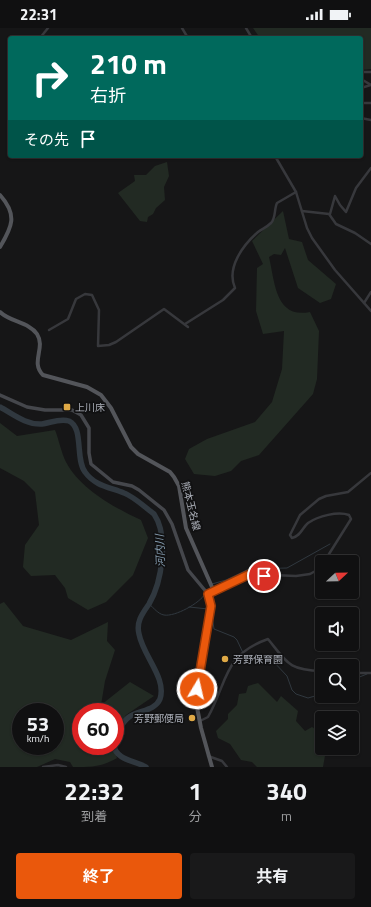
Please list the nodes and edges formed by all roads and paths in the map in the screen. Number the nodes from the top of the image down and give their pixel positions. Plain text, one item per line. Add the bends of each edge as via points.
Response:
1 (48, 28) edge
2 (42, 36) edge
3 (363, 80) edge
4 (363, 87) edge
5 (276, 158) edge
6 (371, 168) edge
7 (296, 192) junction
8 (0, 195) edge
9 (302, 211) junction
10 (330, 214) junction
11 (371, 244) edge
12 (0, 247) edge
13 (371, 292) edge
14 (364, 303) junction
15 (371, 311) edge
16 (0, 312) edge
17 (185, 324) junction
18 (188, 327) dead end
19 (49, 330) dead end
20 (0, 395) edge
21 (371, 473) edge
22 (328, 555) edge
23 (315, 571) edge
24 (212, 590) junction
25 (208, 594) junction
26 (315, 671) edge
27 (359, 673) edge
28 (371, 673) edge
29 (199, 721) junction
30 (208, 756) junction
31 (43, 767) edge
32 (66, 767) edge
33 (212, 767) edge
34 (227, 767) edge

1 - 2 street
3 - 4 street via 371,85
5 - 7 street
6 - 10 street via 356,188 346,212 336,196
7 - 9 street
7 - 17 street via 277,203 270,224 245,245 233,268 232,280 235,288 223,300
8 - 12 main road via 12,215 10,230
9 - 10 street
9 - 14 street via 315,242
10 - 11 street via 336,224
13 - 14 street
14 - 15 street
16 - 24 main road, 熊本玉名線 via 32,329 37,335 37,365 43,375 87,387 101,395 111,408 130,447 174,476 179,486 186,528
17 - 18 street
17 - 19 street via 164,309 116,342 98,346 98,310 92,295 85,294 76,299 68,319
20 - 25 main road via 27,407 72,410 81,415 89,428 91,464 113,482 139,490 164,510 172,524 188,570
21 - 22 street via 348,492 319,499 300,515 290,535 292,538 298,536 307,524 320,518 338,514 349,516 351,519
23 - 24 street via 296,576 250,574
24 - 25 main road
25 - 29 main road via 211,606 197,692
26 - 29 street via 293,667 268,639 240,654 229,669 208,717
27 - 28 street
29 - 30 main road
30 - 33 main road
30 - 34 street via 222,761
31 - 32 street

